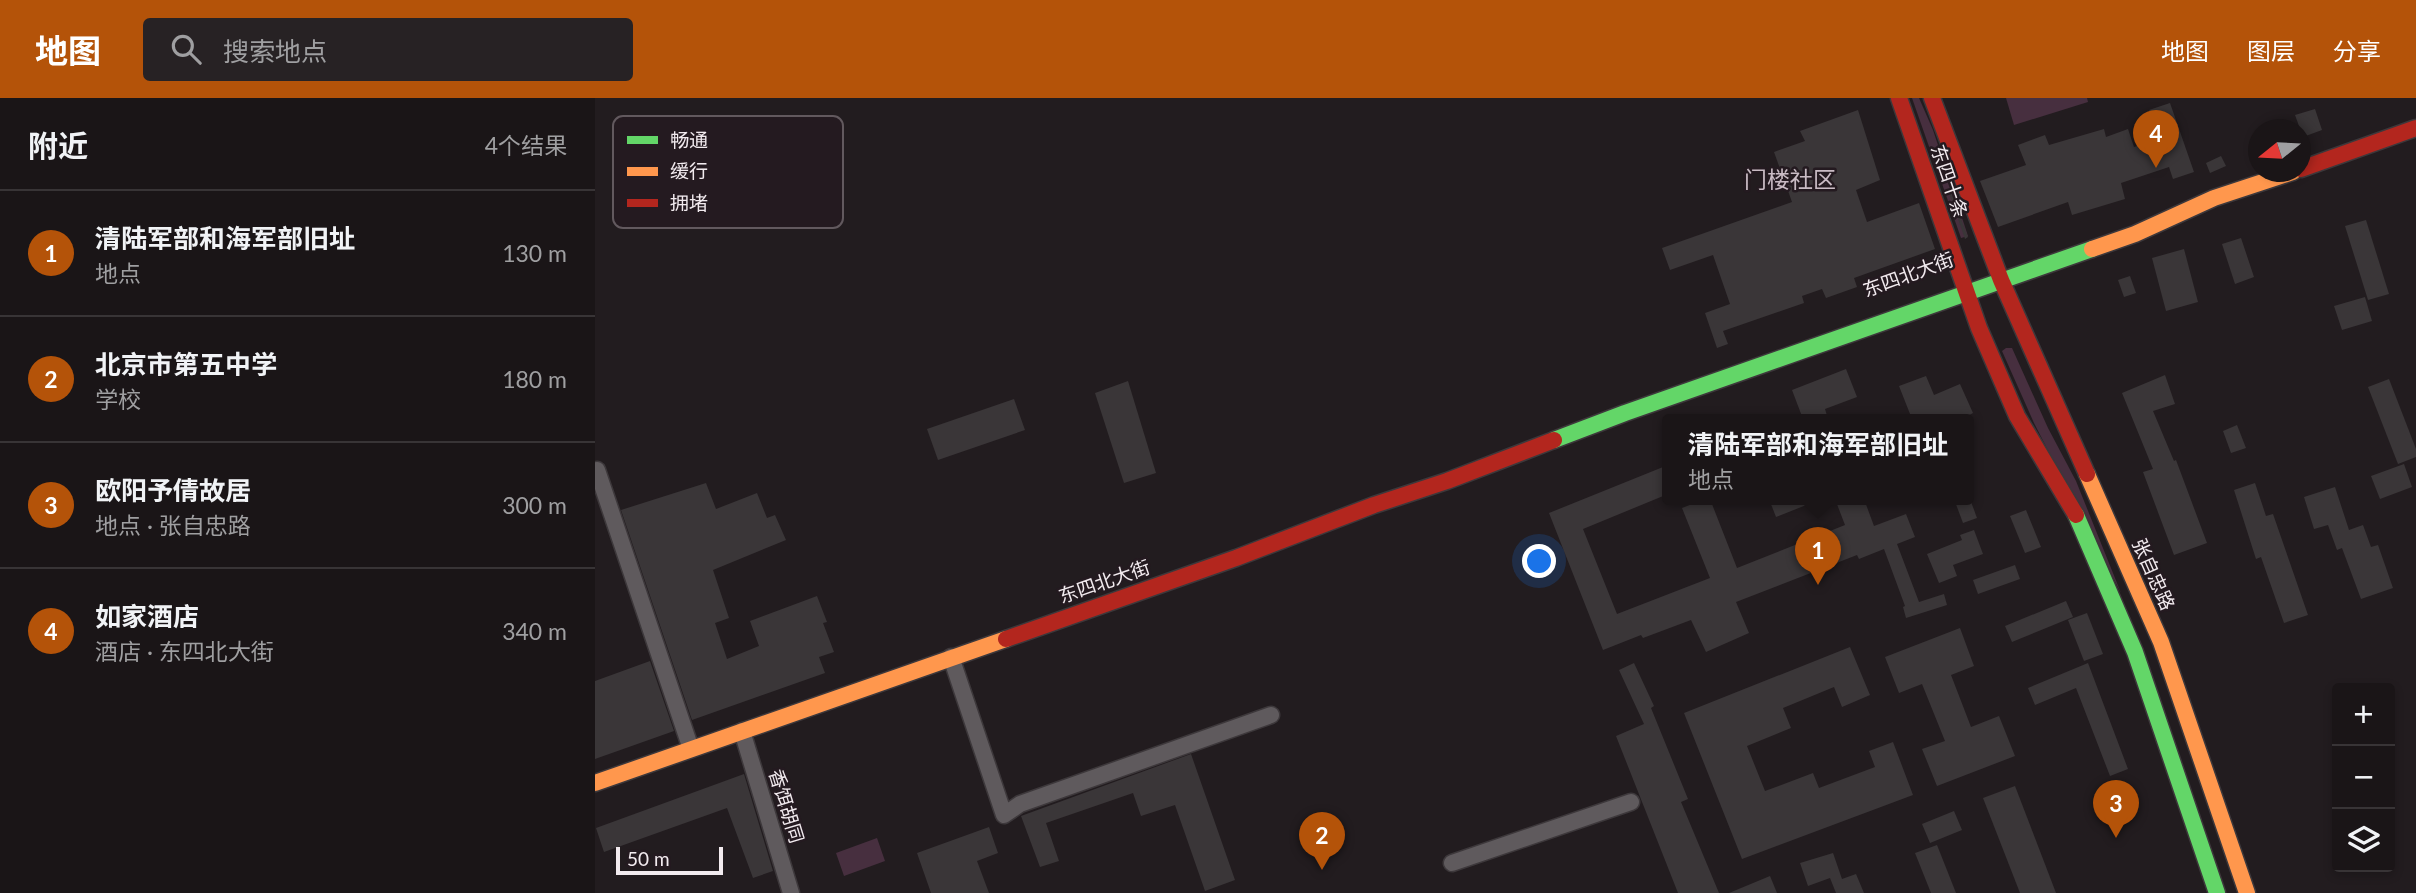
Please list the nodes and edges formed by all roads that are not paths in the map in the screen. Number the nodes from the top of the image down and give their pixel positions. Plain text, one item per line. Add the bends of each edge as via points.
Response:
1 (1899, 98) edge
2 (1932, 98) edge
3 (2416, 128) edge
4 (2311, 165) edge
5 (2263, 182) edge
6 (2214, 198) junction
7 (2141, 214) dead end
8 (1981, 272) junction
9 (1967, 293) junction
10 (1901, 299) dead end
11 (1756, 350) dead end
12 (1720, 362) dead end
13 (1625, 412) junction
14 (597, 470) dead end
15 (951, 657) junction
16 (1271, 715) dead end
17 (742, 731) junction
18 (691, 749) junction
19 (595, 783) edge
20 (1631, 802) dead end
21 (1452, 863) dead end
22 (791, 893) edge
23 (2217, 893) edge
24 (2247, 893) edge

1 - 8 main road, 东四十条
2 - 8 main road, 东四十条
3 - 4 main road
5 - 6 main road, 东四北大街
6 - 7 main road, 东四北大街
6 - 8 main road, 东四北大街 via 2134,233
8 - 9 main road, 东四北大街
8 - 9 main road
8 - 24 main road, 张自忠路 via 2161,642
9 - 13 main road, 东四北大街
9 - 23 main road via 2017,416 2074,510 2135,652
10 - 11 main road, 东四北大街
12 - 13 main road, 东四北大街
13 - 15 main road, 东四北大街 via 1447,481
14 - 18 street
15 - 16 street via 1005,815 1020,804
15 - 17 main road, 东四北大街
17 - 18 main road, 东四北大街
17 - 22 street, 香饵胡同
18 - 19 main road, 东四北大街
20 - 21 street

